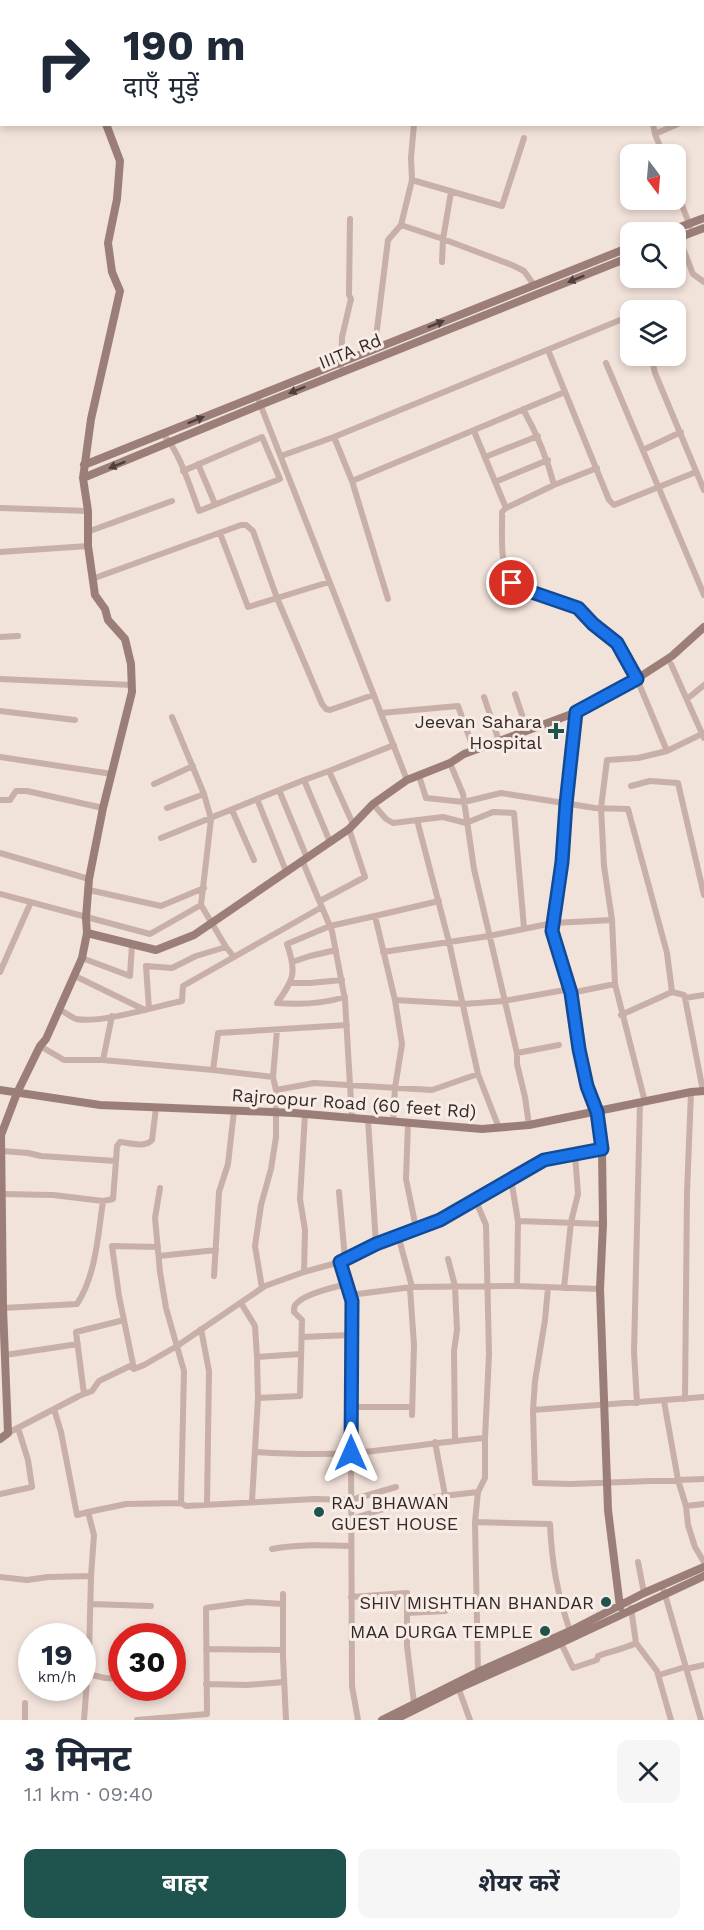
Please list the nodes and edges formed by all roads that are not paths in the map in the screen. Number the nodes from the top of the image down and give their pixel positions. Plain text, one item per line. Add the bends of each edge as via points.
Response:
1 (107, 126) edge
2 (414, 126) edge
3 (653, 126) edge
4 (673, 126) edge
5 (655, 134) junction
6 (524, 138) dead end
7 (659, 144) edge
8 (412, 180) junction
9 (451, 192) junction
10 (684, 210) edge
11 (704, 218) edge
12 (350, 219) dead end
13 (401, 225) junction
14 (691, 228) junction
15 (704, 228) edge
16 (686, 229) edge
17 (686, 232) edge
18 (443, 239) junction
19 (620, 251) edge
20 (686, 259) edge
21 (620, 261) edge
22 (442, 262) dead end
23 (704, 282) edge
24 (534, 285) junction
25 (620, 320) edge
26 (409, 340) junction
27 (378, 347) junction
28 (548, 350) junction
29 (340, 363) junction
30 (606, 363) dead end
31 (653, 366) edge
32 (343, 372) junction
33 (566, 392) junction
34 (257, 396) junction
35 (260, 405) junction
36 (523, 409) junction
37 (474, 431) junction
38 (681, 432) junction
39 (163, 434) junction
40 (538, 436) junction
41 (334, 437) junction
42 (172, 443) junction
43 (643, 450) junction
44 (281, 456) junction
45 (485, 457) junction
46 (548, 460) junction
47 (198, 464) junction
48 (84, 465) junction
49 (597, 468) junction
50 (183, 471) junction
51 (696, 472) junction
52 (83, 478) junction
53 (352, 481) junction
54 (495, 482) junction
55 (554, 485) junction
56 (658, 488) junction
57 (704, 490) edge
58 (172, 501) dead end
59 (215, 504) junction
60 (0, 508) edge
61 (506, 508) junction
62 (88, 511) junction
63 (90, 531) junction
64 (220, 533) junction
65 (88, 546) junction
66 (0, 552) edge
67 (92, 579) junction
68 (329, 582) junction
69 (704, 595) edge
70 (277, 598) junction
71 (388, 599) dead end
72 (704, 627) edge
73 (18, 636) dead end
74 (0, 637) edge
75 (671, 664) dead end
76 (0, 679) edge
77 (637, 679) junction
78 (132, 685) junction
79 (704, 685) edge
80 (516, 694) dead end
81 (373, 695) junction
82 (484, 697) dead end
83 (687, 699) junction
84 (0, 711) edge
85 (576, 712) junction
86 (381, 713) junction
87 (172, 717) dead end
88 (75, 720) dead end
89 (527, 730) junction
90 (703, 735) edge
91 (499, 741) junction
92 (394, 745) junction
93 (474, 750) junction
94 (667, 751) junction
95 (0, 758) edge
96 (450, 763) junction
97 (193, 766) junction
98 (329, 771) junction
99 (112, 774) junction
100 (418, 776) junction
101 (304, 780) junction
102 (407, 780) junction
103 (154, 784) dead end
104 (631, 786) dead end
105 (279, 790) junction
106 (204, 795) junction
107 (257, 799) junction
108 (0, 800) edge
109 (464, 802) junction
110 (373, 804) junction
111 (566, 804) junction
112 (103, 808) junction
113 (166, 808) dead end
114 (600, 808) junction
115 (232, 810) junction
116 (211, 819) junction
117 (417, 820) junction
118 (466, 823) junction
119 (351, 826) junction
120 (161, 838) dead end
121 (330, 842) junction
122 (0, 853) edge
123 (305, 859) junction
124 (255, 860) dead end
125 (700, 860) edge
126 (286, 872) junction
127 (89, 879) junction
128 (204, 888) junction
129 (88, 890) junction
130 (0, 894) edge
131 (704, 895) edge
132 (439, 901) junction
133 (31, 902) junction
134 (201, 904) junction
135 (321, 904) junction
136 (375, 916) junction
137 (86, 918) junction
138 (612, 920) junction
139 (212, 922) junction
140 (553, 923) junction
141 (330, 926) junction
142 (524, 928) junction
143 (87, 933) junction
144 (489, 936) junction
145 (449, 942) junction
146 (132, 944) junction
147 (226, 947) junction
148 (336, 951) junction
149 (383, 952) junction
150 (234, 957) junction
151 (82, 958) junction
152 (292, 962) junction
153 (1, 964) edge
154 (0, 972) edge
155 (75, 976) junction
156 (342, 980) junction
157 (290, 983) junction
158 (615, 984) junction
159 (570, 991) junction
160 (672, 992) junction
161 (704, 994) edge
162 (345, 997) junction
163 (686, 998) junction
164 (395, 1000) junction
165 (504, 1001) junction
166 (464, 1004) junction
167 (147, 1009) junction
168 (60, 1010) junction
169 (621, 1015) junction
170 (112, 1016) junction
171 (347, 1025) junction
172 (276, 1030) junction
173 (559, 1045) dead end
174 (40, 1046) junction
175 (517, 1053) junction
176 (103, 1060) junction
177 (213, 1070) junction
178 (478, 1074) junction
179 (273, 1077) junction
180 (351, 1085) junction
181 (395, 1088) junction
182 (0, 1090) edge
183 (276, 1090) junction
184 (704, 1091) edge
185 (691, 1092) junction
186 (17, 1093) junction
187 (642, 1102) junction
188 (156, 1108) junction
189 (234, 1111) junction
190 (596, 1112) junction
191 (276, 1113) junction
192 (305, 1114) junction
193 (352, 1119) junction
194 (368, 1120) junction
195 (393, 1122) junction
196 (408, 1124) junction
197 (529, 1125) junction
198 (499, 1128) junction
199 (1, 1132) edge
200 (602, 1149) junction
201 (2, 1151) junction
202 (575, 1154) junction
203 (116, 1161) junction
204 (511, 1179) junction
205 (160, 1188) dead end
206 (339, 1192) dead end
207 (2, 1194) junction
208 (475, 1199) junction
209 (103, 1201) junction
210 (519, 1221) junction
211 (571, 1222) junction
212 (603, 1224) junction
213 (416, 1228) junction
214 (398, 1235) junction
215 (376, 1244) junction
216 (158, 1247) junction
217 (216, 1250) junction
218 (159, 1256) junction
219 (448, 1258) dead end
220 (343, 1261) junction
221 (304, 1272) junction
222 (214, 1276) dead end
223 (347, 1284) junction
224 (455, 1286) junction
225 (486, 1286) junction
226 (517, 1286) junction
227 (411, 1287) junction
228 (262, 1288) junction
229 (548, 1288) junction
230 (564, 1288) junction
231 (600, 1289) junction
232 (350, 1295) junction
233 (241, 1302) junction
234 (3, 1308) junction
235 (124, 1320) junction
236 (201, 1329) junction
237 (351, 1335) junction
238 (302, 1337) junction
239 (78, 1344) junction
240 (177, 1346) junction
241 (302, 1354) junction
242 (5, 1355) junction
243 (257, 1357) junction
244 (134, 1369) junction
245 (84, 1394) junction
246 (704, 1397) edge
247 (258, 1398) junction
248 (685, 1399) junction
249 (664, 1401) junction
250 (637, 1403) junction
251 (603, 1406) junction
252 (351, 1407) junction
253 (412, 1407) junction
254 (54, 1409) junction
255 (533, 1410) junction
256 (412, 1415) dead end
257 (18, 1428) junction
258 (8, 1433) junction
259 (485, 1438) junction
260 (0, 1440) edge
261 (455, 1441) junction
262 (435, 1442) junction
263 (256, 1452) junction
264 (351, 1453) junction
265 (704, 1479) edge
266 (678, 1480) junction
267 (606, 1483) junction
268 (396, 1487) dead end
269 (478, 1492) junction
270 (0, 1494) edge
271 (444, 1496) junction
272 (351, 1500) junction
273 (252, 1501) junction
274 (180, 1503) junction
275 (207, 1504) junction
276 (704, 1504) edge
277 (686, 1506) junction
278 (88, 1512) junction
279 (351, 1520) junction
280 (475, 1522) junction
281 (351, 1546) junction
282 (272, 1548) dead end
283 (638, 1562) dead end
284 (704, 1562) edge
285 (704, 1567) edge
286 (91, 1576) junction
287 (704, 1576) edge
288 (0, 1577) edge
289 (663, 1585) junction
290 (644, 1593) junction
291 (283, 1594) dead end
292 (665, 1595) junction
293 (351, 1597) junction
294 (90, 1604) junction
295 (283, 1604) junction
296 (630, 1605) junction
297 (151, 1606) dead end
298 (620, 1607) junction
299 (445, 1611) dead end
300 (407, 1612) junction
301 (89, 1623) edge
302 (570, 1631) junction
303 (561, 1643) junction
304 (636, 1643) junction
305 (206, 1649) junction
306 (283, 1650) junction
307 (704, 1665) edge
308 (686, 1668) junction
309 (478, 1672) junction
310 (658, 1675) junction
311 (284, 1682) junction
312 (206, 1684) junction
313 (458, 1685) junction
314 (86, 1701) edge
315 (25, 1703) dead end
316 (414, 1703) junction
317 (397, 1719) edge
318 (25, 1720) edge
319 (84, 1720) edge
320 (137, 1720) edge
321 (286, 1720) edge
322 (358, 1720) edge
323 (382, 1720) edge
324 (470, 1720) edge
325 (671, 1720) edge
326 (701, 1720) edge

1 - 48 street via 120,160 108,243 112,272 120,291
2 - 8 street
3 - 5 street
4 - 5 street
5 - 7 street
6 - 9 street via 502,206
8 - 9 street
8 - 13 street
9 - 18 street
10 - 14 street
11 - 14 street
12 - 29 street via 351,299
13 - 18 street
13 - 27 street via 388,240
14 - 15 street
14 - 16 street
14 - 17 street
18 - 22 street
18 - 24 street via 524,271
19 - 24 street, IIITA Rd
20 - 23 street via 693,274
21 -> 26 street, IIITA Rd
26 -> 24 street, IIITA Rd
25 - 28 street
26 - 27 street, IIITA Rd
26 - 32 street, IIITA Rd
27 - 29 street, IIITA Rd
28 - 33 street
28 - 41 street
29 - 32 street
29 - 34 street, IIITA Rd
30 - 43 street
31 - 38 street
32 -> 35 street, IIITA Rd
33 - 36 street
33 - 49 street
34 - 35 street
39 -> 34 street, IIITA Rd
35 - 42 street, IIITA Rd
35 - 44 street
36 - 37 street
36 - 40 street
37 - 45 street
37 - 53 street
38 - 43 street
38 - 51 street
39 - 42 street
39 - 48 street, IIITA Rd
40 - 45 street
40 - 46 street
41 - 44 street
41 - 53 street
42 - 50 street
42 -> 52 street, IIITA Rd
43 - 56 street
44 - 68 street
45 - 54 street
46 - 54 street
46 - 55 street
47 - 50 street
47 - 59 street
47 - 59 street via 262,437 267,447 280,479
48 - 52 street
49 - 55 street
49 - 56 street via 614,505
50 - 59 street via 200,511
51 - 56 street
51 - 57 street
52 - 62 street
53 - 71 street
54 - 61 street
55 - 61 street
56 - 69 street
58 - 63 street
60 - 62 street
61 - 77 street via 502,512 504,562 512,583 578,608 617,643
62 - 63 street
63 - 65 street
64 - 67 street
64 - 70 street via 241,525 250,527
64 - 70 street via 248,607
65 - 66 street
65 - 67 street
67 - 78 street via 95,595 108,620 125,639
68 - 70 street
68 - 81 street
70 - 81 street via 326,709
72 - 77 street via 672,656
73 - 74 street
75 - 83 street
76 - 78 street
77 - 85 street
77 - 94 street
78 - 99 street
79 - 83 street
80 - 89 street
81 - 86 street
82 - 91 street
83 - 90 street
84 - 88 street
85 - 89 street
85 - 111 street
86 - 92 street
86 - 93 street via 458,706
87 - 97 street
89 - 91 street
90 - 94 street
91 - 93 street
92 - 98 street
92 - 102 street
93 - 96 street
94 - 114 street via 607,760
95 - 99 street
96 - 100 street
96 - 109 street
97 - 103 street
97 - 106 street
98 - 101 street
98 - 119 street
99 - 112 street
100 - 102 street
100 - 109 street via 426,798
101 - 105 street
101 - 121 street
102 - 110 street
104 - 125 street via 650,781 678,783
105 - 107 street
105 - 123 street
106 - 113 street
106 - 116 street
107 - 115 street
107 - 126 street
108 - 112 street via 10,800 15,791 27,791
109 - 111 street via 501,793
109 - 118 street
110 - 117 street via 393,823
110 - 119 street
111 - 114 street
111 - 140 street
112 - 127 street
114 - 138 street
114 - 160 street via 628,809 667,953
115 - 116 street
115 - 124 street
116 - 120 street
116 - 128 street
117 - 118 street via 443,817
117 - 132 street
118 - 142 street via 493,812 514,813
118 - 144 street
119 - 121 street
119 - 135 street via 366,877
121 - 123 street
122 - 127 street
123 - 126 street
123 - 135 street
125 - 131 street
126 - 139 street
127 - 129 street
128 - 129 street via 160,906
128 - 134 street
129 - 137 street
130 - 133 street
132 - 136 street
132 - 145 street
133 - 137 street
133 - 153 street
134 - 137 street via 150,934
134 - 139 street
135 - 141 street
135 - 150 street
136 - 141 street
136 - 149 street
137 - 143 street
138 - 140 street
138 - 158 street
139 - 146 street via 194,935 156,950
139 - 147 street
140 - 142 street
140 - 159 street
141 - 148 street
141 - 152 street via 287,944
142 - 144 street
143 - 146 street
143 - 151 street
144 - 145 street
144 - 165 street
145 - 149 street
145 - 166 street
146 - 151 street via 130,976
147 - 150 street
147 - 167 street via 172,968 146,966
148 - 152 street
148 - 156 street
149 - 164 street
150 - 167 street via 183,986 182,1001
151 - 155 street
152 - 157 street via 294,973
153 - 154 street
155 - 167 street
155 - 168 street
156 - 157 street
156 - 162 street
157 - 162 street via 277,1003 303,1005
158 - 159 street
158 - 169 street
159 - 165 street
159 - 190 street via 579,1049
160 - 163 street
160 - 169 street
161 - 163 street
162 - 171 street
163 - 184 street
164 - 166 street
164 - 181 street via 402,1044
165 - 166 street
165 - 175 street
166 - 178 street
167 - 170 street
168 - 170 street via 76,1019
168 - 174 street
169 - 187 street
170 - 176 street
171 - 172 street
171 - 180 street
172 - 177 street via 218,1033
172 - 179 street
173 - 175 street
174 - 176 street via 64,1060
174 - 186 street
175 - 197 street
176 - 177 street
177 - 179 street
178 - 181 street via 432,1090
178 - 198 street
179 - 183 street
180 - 181 street
180 - 183 street via 314,1083
180 - 193 street
181 - 195 street
182 - 186 street, Rajroopur Road (60 feet Rd)
183 - 191 street
184 - 185 street, Rajroopur Road (60 feet Rd)
185 - 187 street, Rajroopur Road (60 feet Rd)
185 - 248 street
186 - 188 street, Rajroopur Road (60 feet Rd) via 100,1105
186 - 199 street
187 - 190 street, Rajroopur Road (60 feet Rd)
187 - 250 street via 634,1352
188 - 189 street, Rajroopur Road (60 feet Rd)
188 - 203 street via 150,1143 120,1142
189 - 191 street, Rajroopur Road (60 feet Rd)
189 - 217 street via 228,1164 219,1192
190 - 197 street, Rajroopur Road (60 feet Rd)
190 - 200 street
191 - 192 street, Rajroopur Road (60 feet Rd)
191 - 228 street via 271,1169 255,1246
192 - 193 street, Rajroopur Road (60 feet Rd)
192 - 221 street via 300,1199
193 - 194 street, Rajroopur Road (60 feet Rd)
194 - 195 street, Rajroopur Road (60 feet Rd)
194 - 215 street
195 - 196 street, Rajroopur Road (60 feet Rd)
196 - 198 street, Rajroopur Road (60 feet Rd)
196 - 213 street via 406,1179
197 - 198 street, Rajroopur Road (60 feet Rd)
199 - 201 street
200 - 202 street
200 - 212 street
201 - 203 street
201 - 207 street
202 - 204 street via 544,1160
202 - 211 street via 578,1194
203 - 209 street via 113,1199
204 - 208 street
204 - 210 street
205 - 216 street via 155,1218
206 - 220 street
207 - 209 street
207 - 234 street
208 - 213 street via 440,1220
208 - 225 street via 486,1225
209 - 234 street via 96,1249 84,1294 77,1304
210 - 211 street
210 - 226 street
211 - 212 street
211 - 230 street
212 - 231 street
213 - 214 street
214 - 215 street
214 - 227 street
215 - 220 street
216 - 218 street
216 - 235 street via 112,1246
217 - 218 street
217 - 222 street
218 - 240 street via 166,1308
219 - 224 street
220 - 221 street
220 - 223 street
221 - 228 street
223 - 232 street
223 - 238 street via 297,1302 294,1312 302,1320
224 - 225 street
224 - 227 street
224 - 261 street
225 - 226 street
225 - 259 street via 489,1354
226 - 229 street
227 - 232 street
227 - 253 street
228 - 233 street
229 - 230 street
229 - 255 street
230 - 231 street
231 - 251 street
232 - 237 street
233 - 236 street
233 - 243 street via 255,1326
234 - 242 street
235 - 239 street via 76,1332
235 - 244 street
236 - 240 street
236 - 275 street via 209,1371
237 - 238 street
237 - 252 street
238 - 241 street
239 - 242 street
239 - 245 street
240 - 244 street
240 - 274 street via 184,1371
241 - 243 street
241 - 247 street via 300,1396
242 - 258 street
243 - 247 street
244 - 245 street via 130,1366 99,1381
245 - 254 street
246 - 248 street
247 - 263 street
248 - 249 street
249 - 250 street
249 - 266 street
250 - 251 street
251 - 255 street
251 - 267 street
252 - 253 street
252 - 264 street
253 - 256 street
254 - 257 street
254 - 278 street via 77,1515
255 - 267 street via 534,1483
257 - 258 street
257 - 270 street via 32,1487
258 - 260 street
259 - 261 street
259 - 269 street via 485,1478
261 - 262 street
262 - 264 street
262 - 271 street
263 - 264 street
263 - 273 street
264 - 272 street
265 - 266 street
266 - 267 street
266 - 277 street
267 - 298 street
268 - 272 street
269 - 271 street
269 - 280 street
271 - 279 street via 417,1499
272 - 273 street
272 - 279 street
273 - 275 street
274 - 275 street
274 - 278 street via 126,1504
276 - 277 street
277 - 284 street via 688,1526
278 - 286 street via 94,1535
279 - 281 street
280 - 302 street via 550,1524 552,1562
280 - 309 street
281 - 282 street
281 - 293 street
283 - 290 street
285 - 289 street
286 - 288 street via 27,1580
286 - 294 street
287 - 292 street
289 - 290 street
289 - 292 street
290 - 296 street
291 - 295 street
292 - 296 street
292 - 308 street
293 - 300 street via 407,1593
293 - 322 street via 352,1686
294 - 297 street
294 - 301 street
295 - 305 street via 248,1602 206,1608
295 - 306 street
296 - 298 street
296 - 303 street
296 - 304 street
298 - 302 street
299 - 300 street
300 - 316 street
302 - 309 street
303 - 304 street via 573,1668
303 - 313 street
304 - 310 street
305 - 306 street
305 - 312 street
306 - 311 street
307 - 308 street
308 - 310 street
308 - 326 street
309 - 313 street
310 - 325 street
311 - 312 street
311 - 321 street
312 - 320 street via 207,1714
313 - 316 street
313 - 317 street
313 - 324 street
314 - 319 street
315 - 318 street
316 - 323 street

